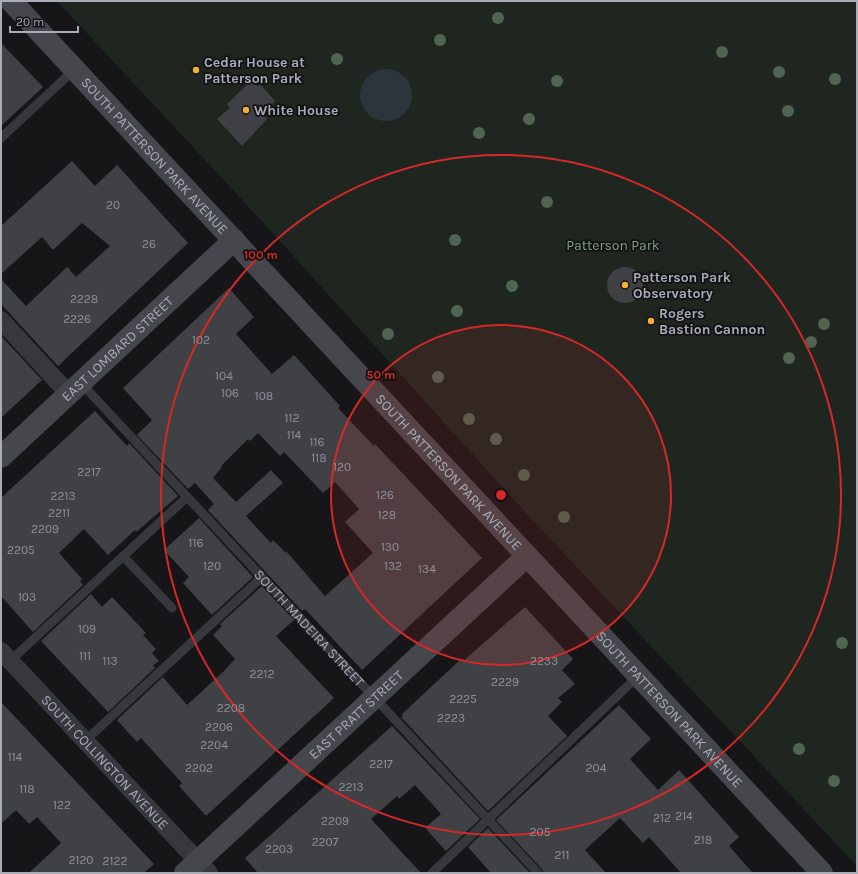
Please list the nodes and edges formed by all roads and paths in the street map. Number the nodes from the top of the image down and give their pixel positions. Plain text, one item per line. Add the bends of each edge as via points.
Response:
1 (11, 1) edge
2 (75, 69) junction
3 (1, 138) edge
4 (234, 240) junction
5 (1, 320) edge
6 (75, 388) junction
7 (1, 457) edge
8 (187, 497) junction
9 (123, 556) junction
10 (527, 556) junction
11 (262, 577) junction
12 (172, 608) dead end
13 (6, 656) edge
14 (638, 676) junction
15 (375, 696) junction
16 (85, 741) junction
17 (488, 820) junction
18 (197, 869) edge
19 (432, 873) edge
20 (538, 873) edge
21 (822, 873) edge

1 - 2 street, SOUTH PATTERSON PARK AVENUE
2 - 3 lane
2 - 4 street, SOUTH PATTERSON PARK AVENUE
4 - 6 street, EAST LOMBARD STREET
4 - 10 street, SOUTH PATTERSON PARK AVENUE
5 - 6 street, SOUTH MADEIRA STREET
6 - 7 street, EAST LOMBARD STREET
6 - 8 lane, SOUTH MADEIRA STREET
8 - 9 lane
8 - 11 lane, SOUTH MADEIRA STREET
9 - 12 lane
9 - 13 lane
10 - 14 street, SOUTH PATTERSON PARK AVENUE
10 - 15 street, EAST PRATT STREET
11 - 15 lane, SOUTH MADEIRA STREET
11 - 16 lane
13 - 16 street, SOUTH COLLINGTON AVENUE
14 - 17 lane
14 - 21 street, SOUTH PATTERSON PARK AVENUE
15 - 17 lane, SOUTH MADEIRA STREET
15 - 18 street, EAST PRATT STREET
16 - 18 street, SOUTH COLLINGTON AVENUE
17 - 19 lane
17 - 20 lane, SOUTH MADEIRA STREET

